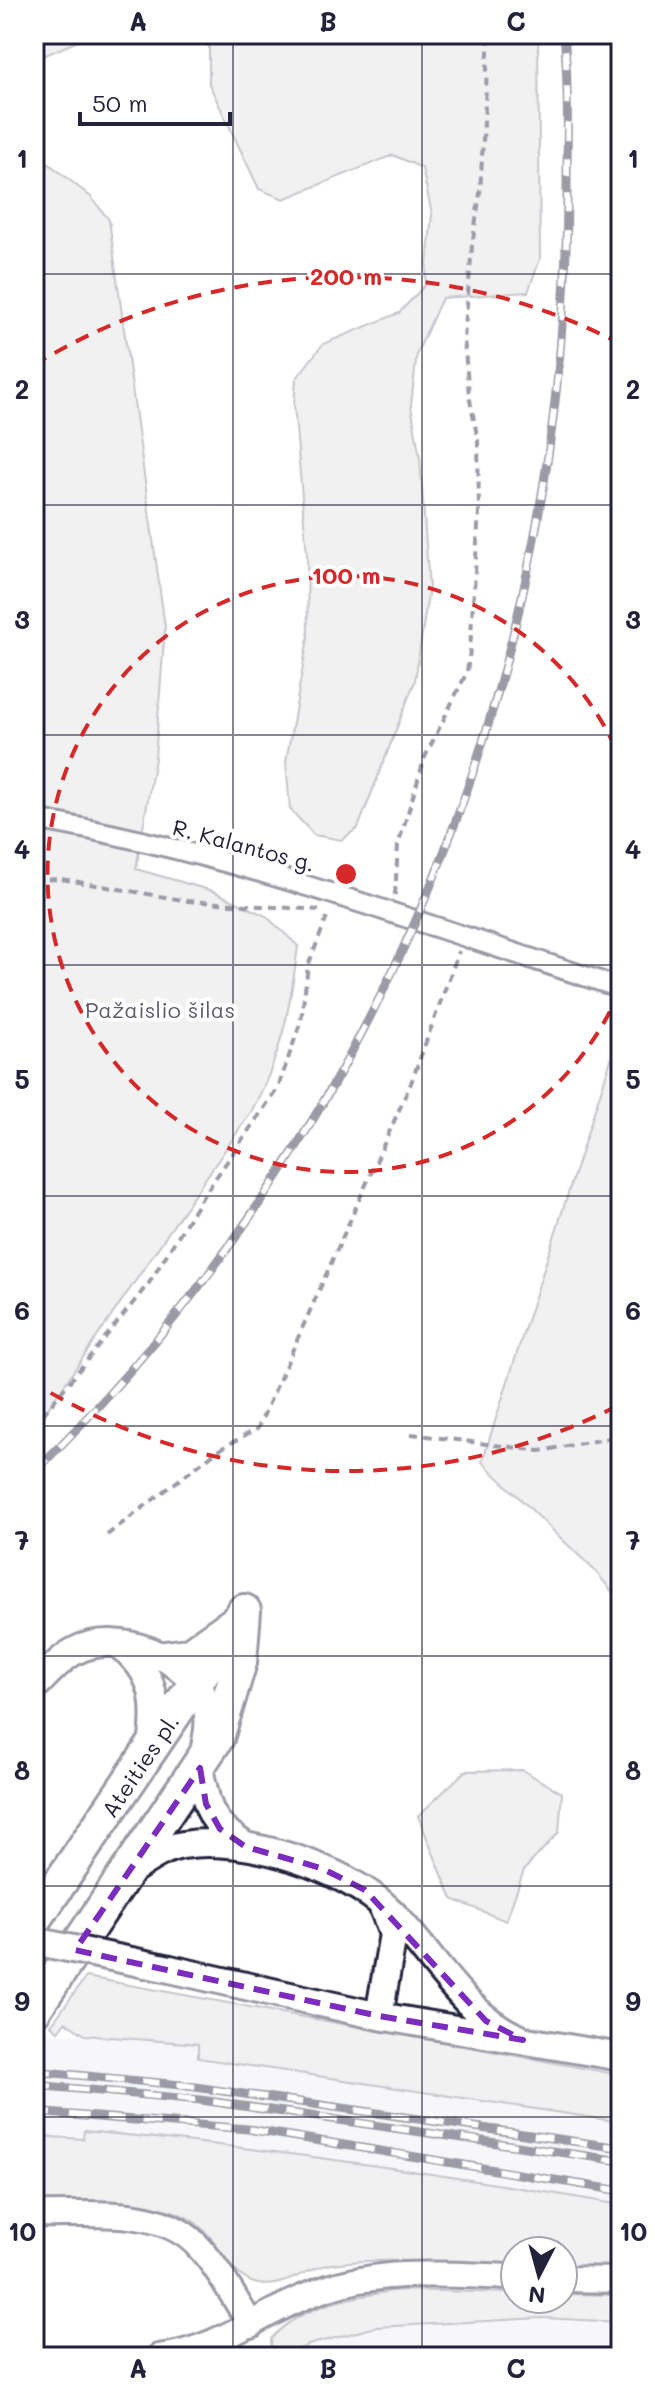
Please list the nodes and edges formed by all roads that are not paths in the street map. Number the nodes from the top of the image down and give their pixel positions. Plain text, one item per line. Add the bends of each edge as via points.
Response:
1 (34, 819) edge
2 (621, 988) edge
3 (244, 1611) junction
4 (117, 1644) junction
5 (159, 1656) junction
6 (195, 1684) junction
7 (34, 1687) edge
8 (152, 1748) junction
9 (200, 1768) junction
10 (246, 1847) junction
11 (126, 1874) junction
12 (380, 1901) junction
13 (34, 1921) edge
14 (34, 1941) edge
15 (34, 2010) edge
16 (379, 2016) junction
17 (523, 2040) junction
18 (621, 2057) edge
19 (34, 2214) edge
20 (499, 2277) edge
21 (579, 2279) edge
22 (621, 2280) edge
23 (251, 2325) junction
24 (159, 2357) edge

1 - 2 street, R. Kalantos g. via 95,829 332,903 390,913
3 - 5 main road via 188,1652
3 - 6 highway, Ateities pl.
3 - 9 highway via 231,1696
4 - 5 main road
4 - 7 main road via 103,1642 75,1651
4 - 8 main road via 134,1656 152,1685
5 - 6 main road
6 - 8 highway, Ateities pl.
6 - 9 main road via 205,1700 208,1722 208,1746
8 - 13 highway, Ateities pl.
9 - 10 main road via 212,1818
9 - 11 highway
10 - 11 main road via 181,1845
10 - 12 main road via 344,1877
11 - 15 highway
12 - 16 main road via 393,1934
12 - 17 main road via 486,2021
14 - 16 main road, bridge
16 - 17 main road
17 - 18 main road
19 - 23 main road via 136,2218 177,2229 208,2259
20 - 23 main road via 389,2275 356,2280 319,2291
21 - 22 main road
23 - 24 main road via 216,2344

